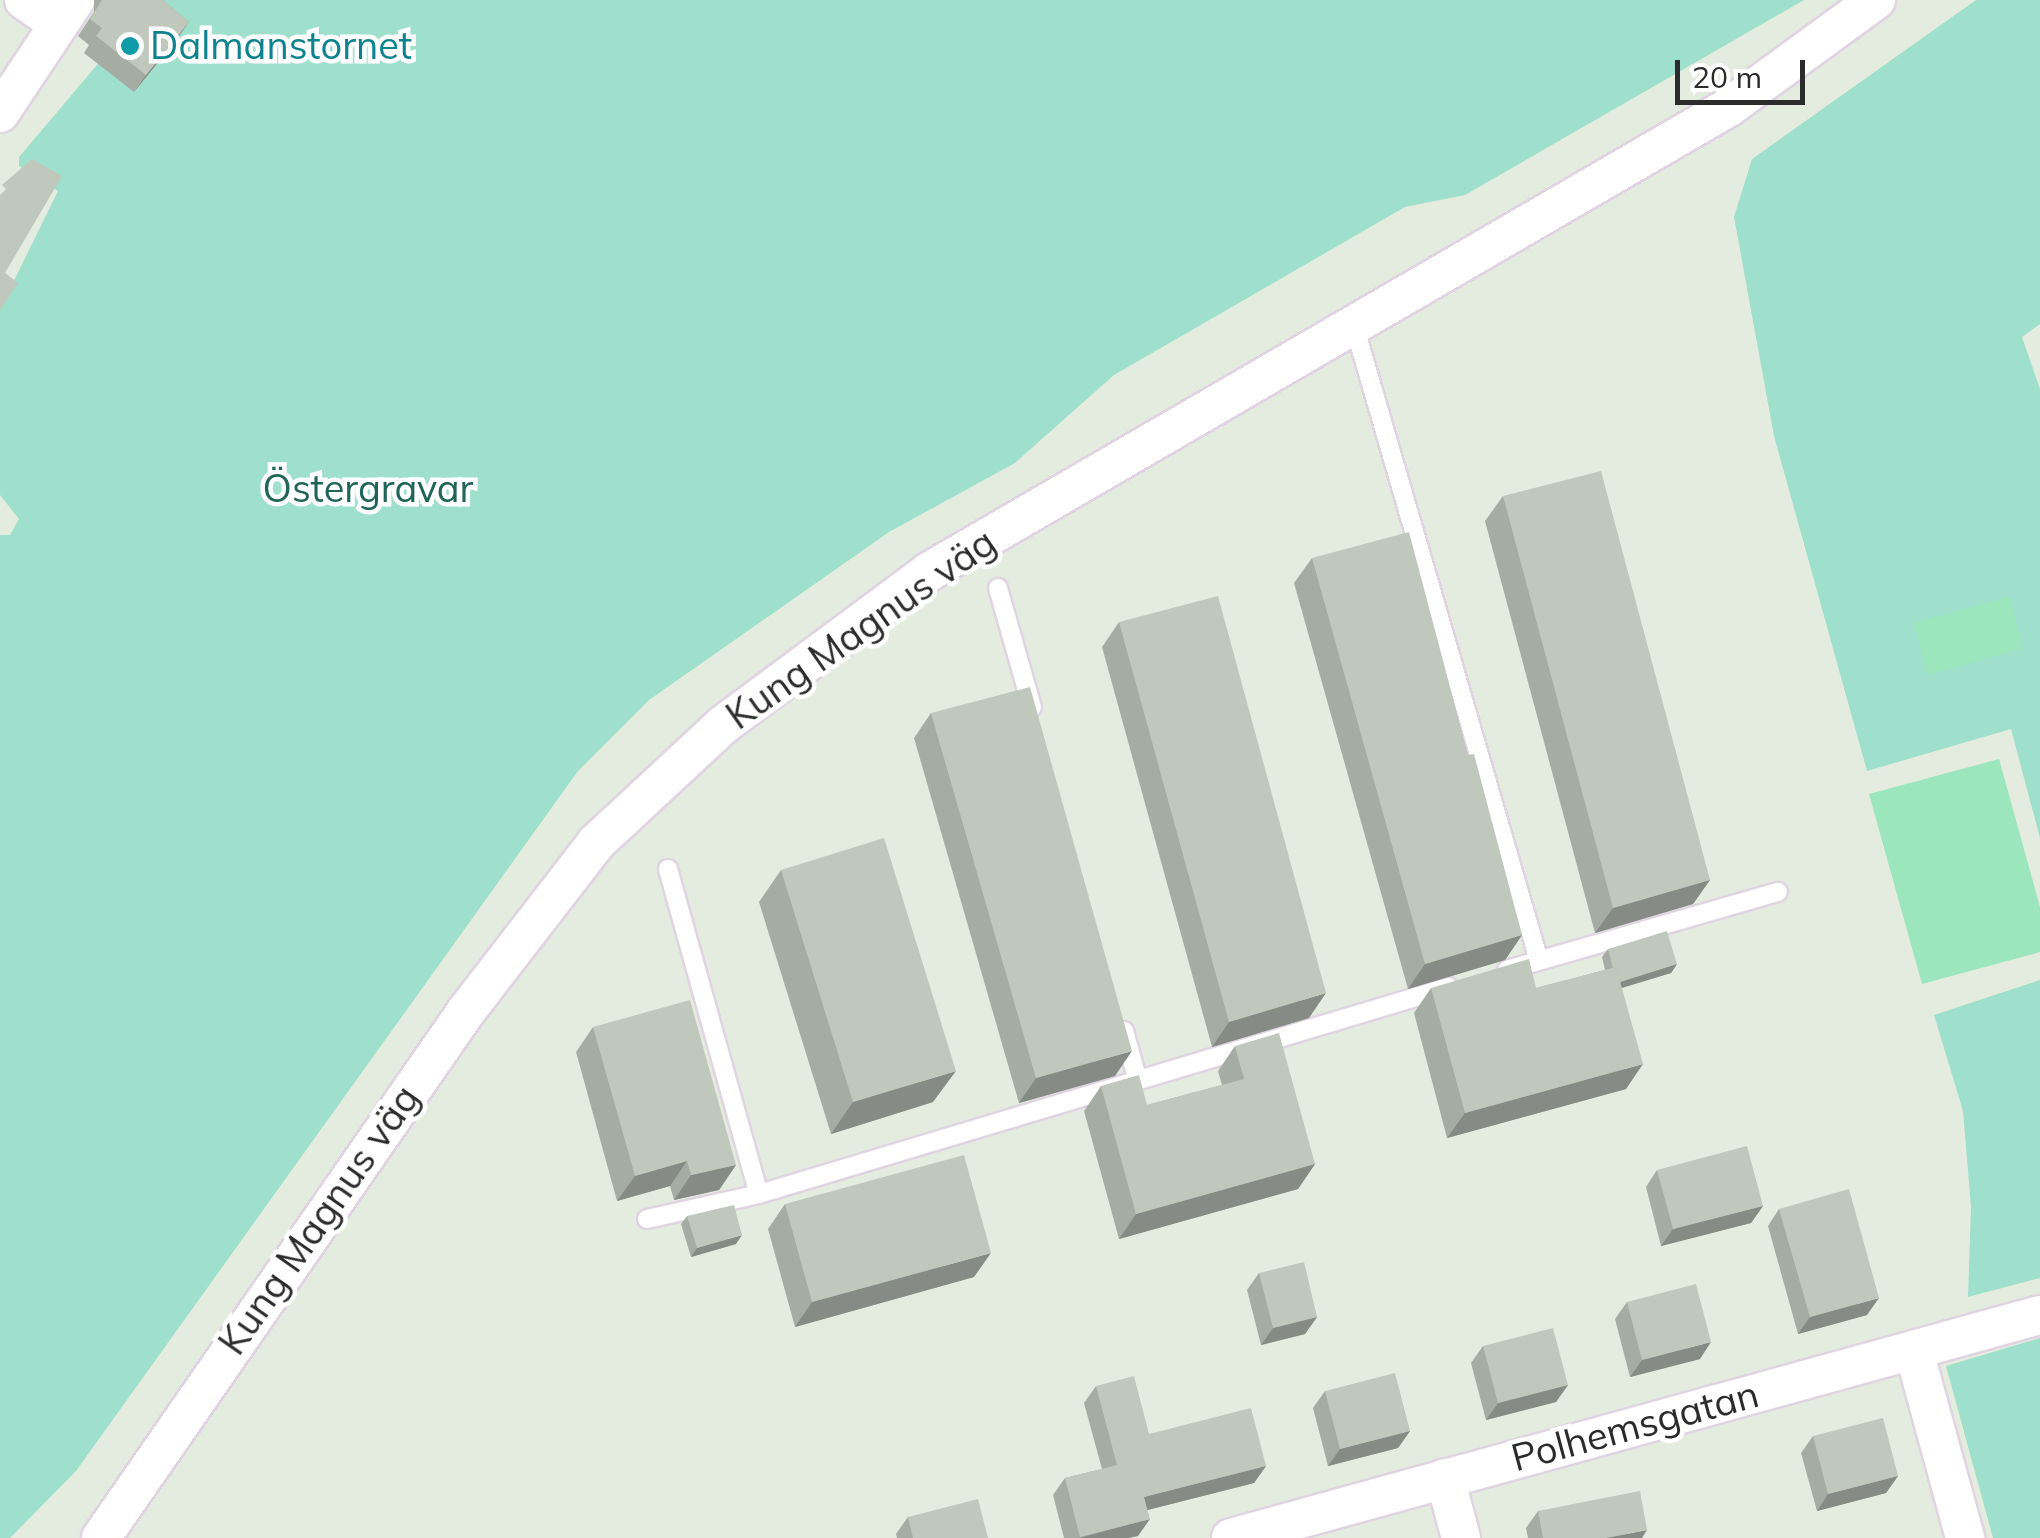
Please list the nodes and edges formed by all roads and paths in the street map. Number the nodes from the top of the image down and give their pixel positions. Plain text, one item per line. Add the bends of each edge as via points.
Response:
1 (24, 0) edge
2 (1876, 0) edge
3 (67, 12) edge
4 (0, 113) edge
5 (1354, 325) junction
6 (998, 588) dead end
7 (1035, 720) edge
8 (668, 869) dead end
9 (1778, 892) dead end
10 (1539, 961) junction
11 (1482, 978) edge
12 (1462, 984) edge
13 (1116, 1003) edge
14 (1138, 1078) junction
15 (759, 1194) junction
16 (648, 1219) dead end
17 (2040, 1315) edge
18 (1914, 1351) junction
19 (1445, 1478) junction
20 (100, 1538) edge
21 (1231, 1538) edge
22 (1461, 1538) edge
23 (1965, 1538) edge

1 - 3 street
2 - 5 street, Kung Magnus väg via 1729,107
3 - 4 street
5 - 10 lane
5 - 20 street, Kung Magnus väg via 930,571 723,725 596,844 291,1256
6 - 7 lane
8 - 15 lane
9 - 10 lane
10 - 11 lane
12 - 14 lane
13 - 14 lane
14 - 15 lane
15 - 16 lane
17 - 18 street, Polhemsgatan
18 - 19 street, Polhemsgatan
18 - 23 street
19 - 21 street, Polhemsgatan
19 - 22 street

